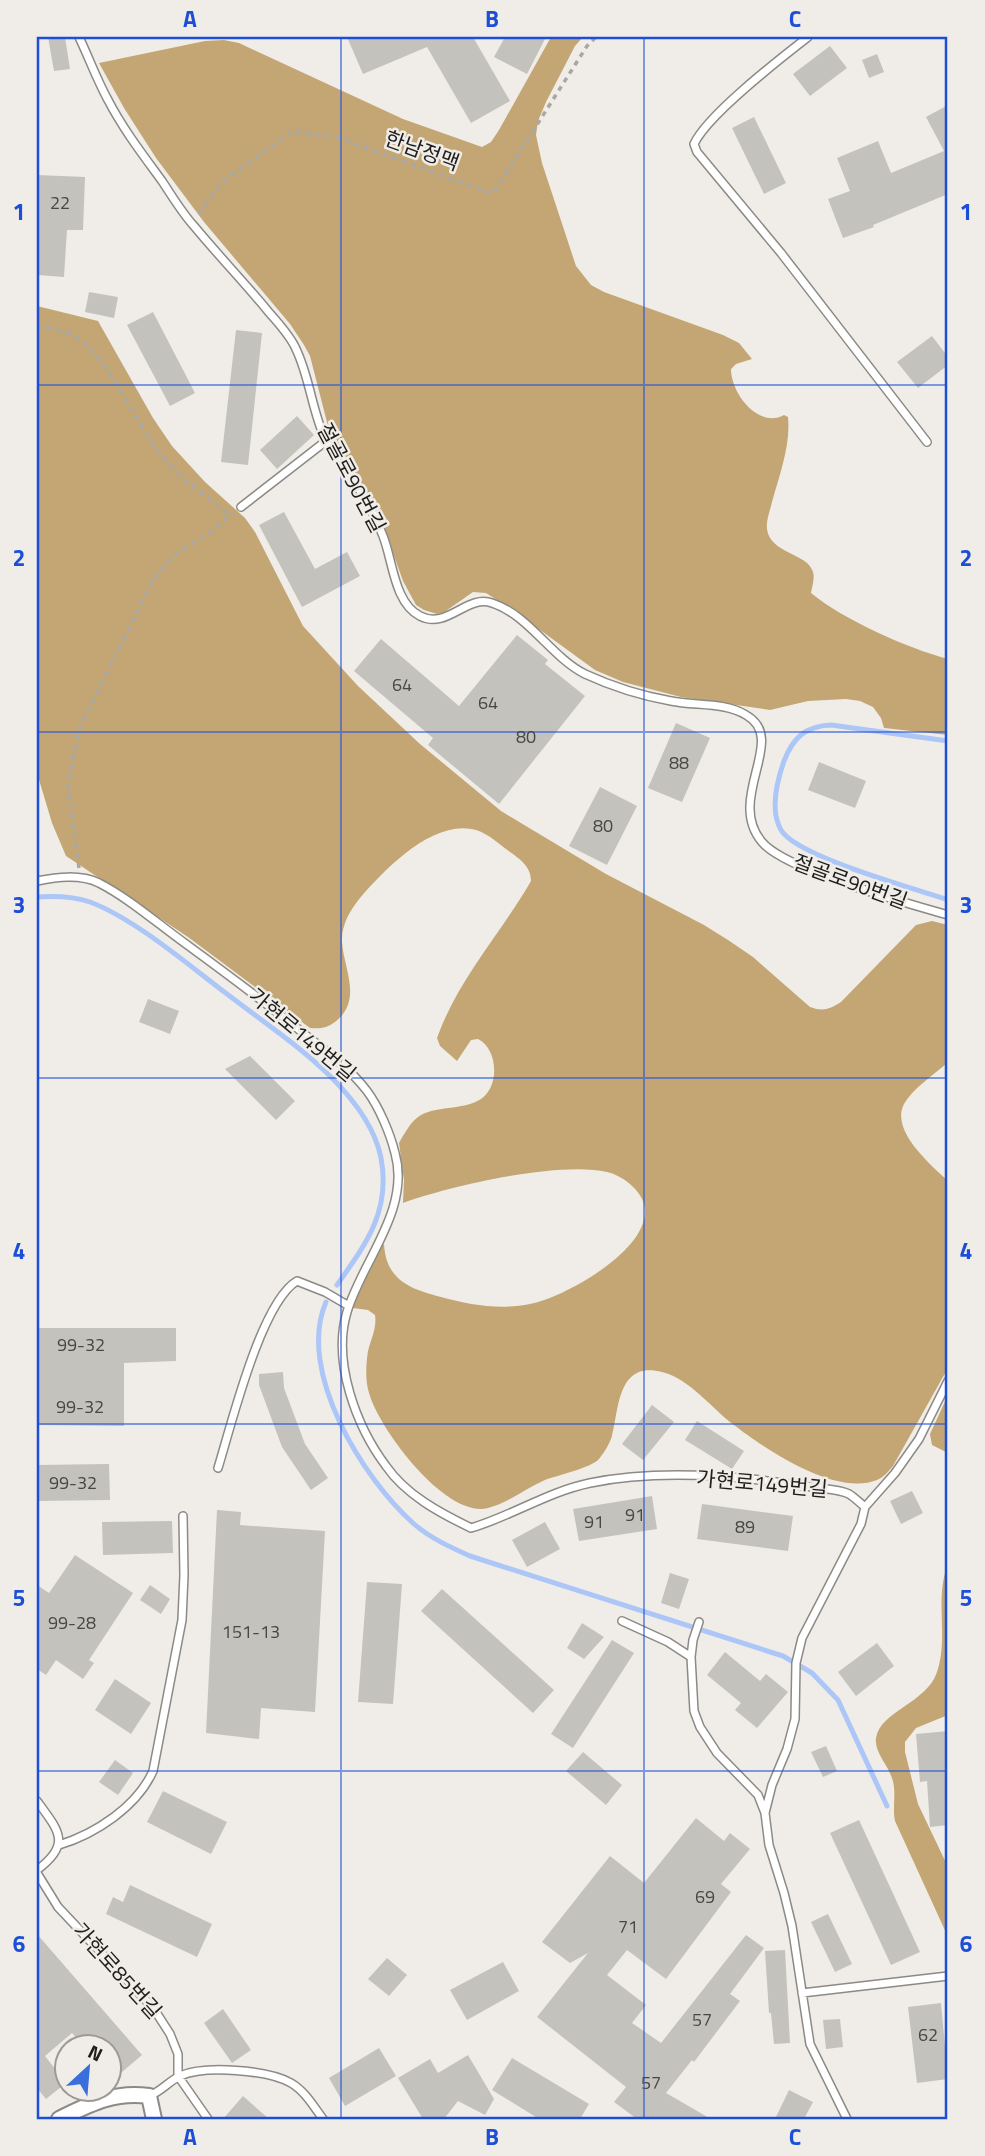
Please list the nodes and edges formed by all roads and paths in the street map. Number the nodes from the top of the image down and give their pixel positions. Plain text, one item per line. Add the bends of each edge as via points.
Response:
1 (79, 37) edge
2 (596, 37) edge
3 (808, 37) edge
4 (192, 225) junction
5 (37, 325) edge
6 (326, 441) junction
7 (927, 442) dead end
8 (241, 507) joint
9 (230, 516) junction
10 (80, 877) junction
11 (37, 881) edge
12 (948, 915) edge
13 (349, 1306) junction
14 (948, 1381) edge
15 (218, 1468) dead end
16 (865, 1507) junction
17 (183, 1516) dead end
18 (622, 1621) dead end
19 (699, 1622) dead end
20 (691, 1657) junction
21 (37, 1801) edge
22 (765, 1813) junction
23 (59, 1845) junction
24 (37, 1871) edge
25 (948, 1976) edge
26 (803, 1993) junction
27 (178, 2077) junction
28 (149, 2096) junction
29 (59, 2119) edge
30 (154, 2119) edge
31 (208, 2119) edge
32 (323, 2119) edge
33 (847, 2119) edge

1 - 4 lane, 절골로90번길 via 108,100
2 - 4 path, 한남정맥 via 493,194 340,138 292,131 220,183
3 - 7 lane via 753,82 694,144
4 - 6 lane, 절골로90번길 via 295,344
5 - 9 path via 75,337 91,349 165,459
6 - 8 lane
6 - 12 lane, 절골로90번길 via 369,505 397,584 418,615 432,620 481,601 494,603 593,677 670,701 745,714 763,734 749,813 764,845 814,871
8 - 9 path
9 - 10 path via 174,555 153,580 79,729 68,788
10 - 11 lane
10 - 13 lane, 가현로149번길 via 99,883 256,997 339,1061 368,1092 396,1156 397,1191 388,1223
13 - 15 lane via 307,1283 297,1281 286,1287 259,1342
13 - 16 lane, 가현로149번길 via 341,1342 344,1376 364,1429 386,1468 440,1513 471,1528 542,1497 589,1483 632,1478 780,1482 848,1493
14 - 16 lane via 919,1439
16 - 22 lane via 861,1524 802,1638 796,1663 795,1719
17 - 23 lane via 182,1620 153,1771 140,1792 104,1824
18 - 20 lane
19 - 20 lane
20 - 22 lane via 694,1711 700,1727 717,1753 758,1795
21 - 23 lane
22 - 26 lane
23 - 24 lane, 가현로85번길
24 - 27 lane, 가현로85번길 via 58,1907 154,2009 178,2054
25 - 26 lane
26 - 33 lane via 810,2043
27 - 28 lane
27 - 31 lane
27 - 32 lane via 199,2070 271,2076 302,2091
28 - 29 street via 117,2094
28 - 30 street

